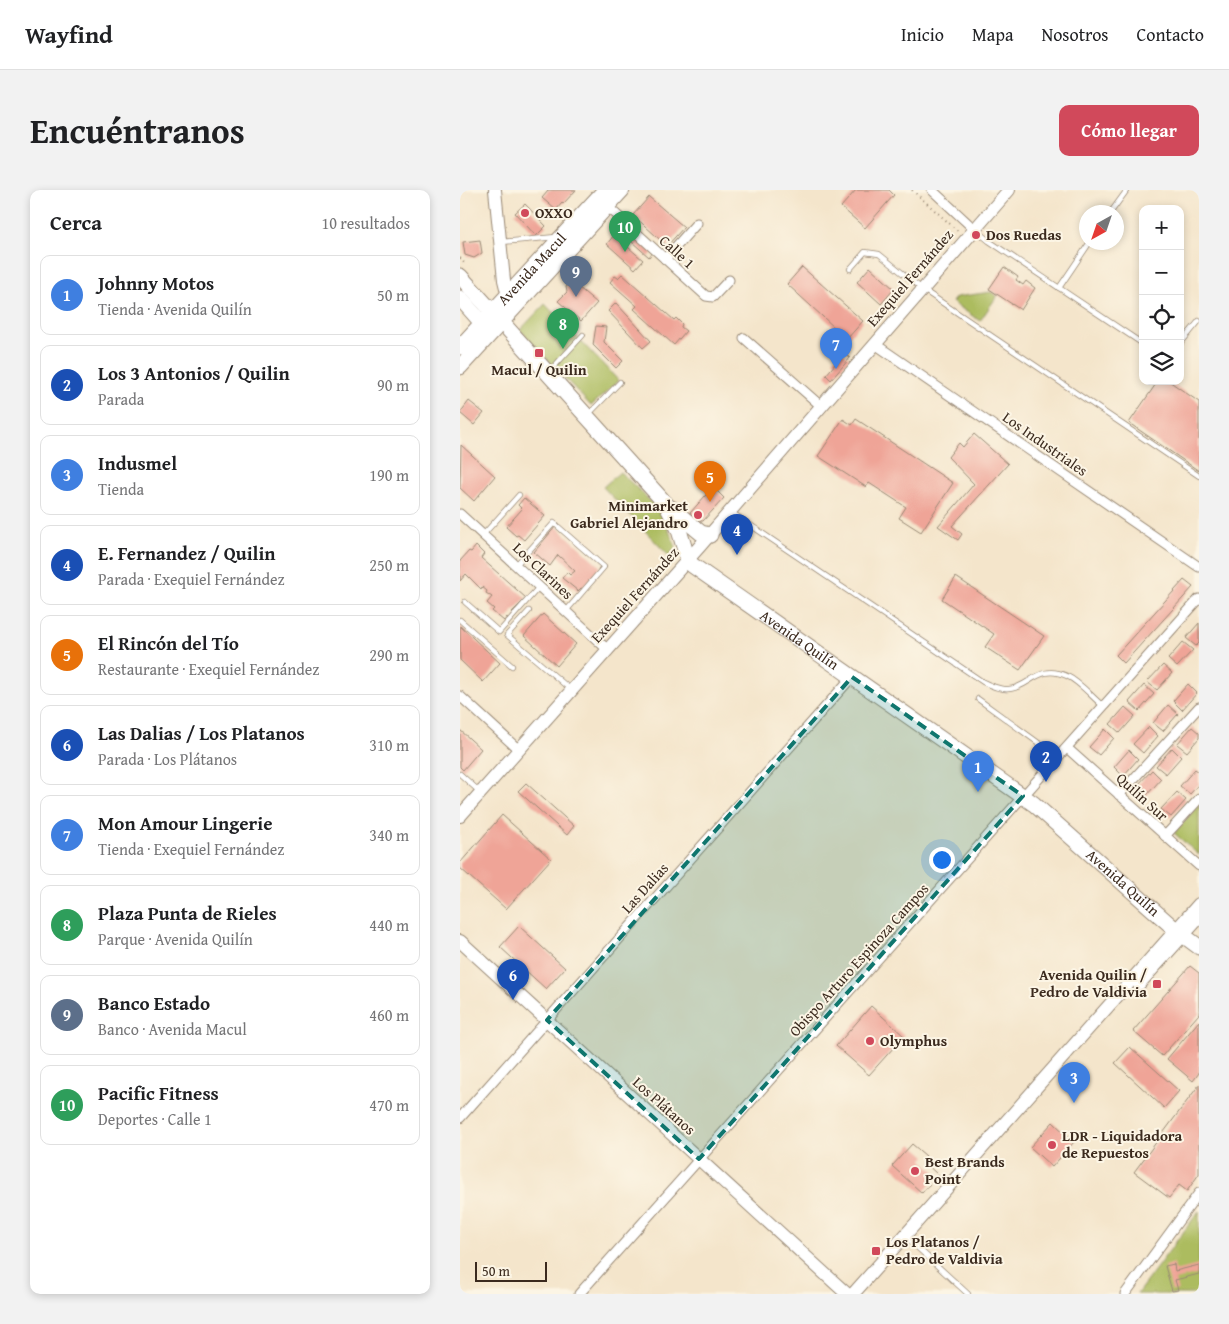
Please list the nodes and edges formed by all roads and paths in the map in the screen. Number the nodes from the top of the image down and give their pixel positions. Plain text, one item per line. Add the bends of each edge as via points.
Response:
1 (495, 190) edge
2 (604, 190) edge
3 (622, 190) edge
4 (912, 190) edge
5 (932, 190) edge
6 (1009, 190) edge
7 (1126, 190) edge
8 (1116, 205) edge
9 (608, 206) junction
10 (697, 223) dead end
11 (974, 229) junction
12 (959, 232) dead end
13 (561, 237) junction
14 (500, 242) junction
15 (1085, 250) edge
16 (460, 258) edge
17 (665, 259) junction
18 (850, 270) dead end
19 (463, 271) edge
20 (730, 280) dead end
21 (1059, 288) junction
22 (922, 289) junction
23 (460, 298) edge
24 (510, 302) junction
25 (492, 319) junction
26 (1199, 321) edge
27 (583, 335) dead end
28 (744, 338) dead end
29 (1183, 340) edge
30 (1139, 341) edge
31 (875, 344) junction
32 (460, 348) edge
33 (460, 367) edge
34 (548, 373) junction
35 (620, 382) dead end
36 (821, 406) junction
37 (587, 416) junction
38 (1199, 476) edge
39 (518, 495) dead end
40 (666, 504) junction
41 (730, 512) junction
42 (460, 514) edge
43 (483, 535) junction
44 (710, 535) junction
45 (688, 560) junction
46 (516, 565) junction
47 (1199, 567) edge
48 (539, 587) junction
49 (1199, 599) edge
50 (465, 602) dead end
51 (528, 611) dead end
52 (566, 611) junction
53 (460, 620) edge
54 (608, 650) junction
55 (512, 666) dead end
56 (852, 677) junction
57 (572, 690) junction
58 (460, 696) edge
59 (978, 699) dead end
60 (1103, 706) junction
61 (1199, 707) edge
62 (1067, 748) junction
63 (519, 750) junction
64 (1058, 757) junction
65 (460, 774) edge
66 (481, 792) junction
67 (1119, 795) junction
68 (1023, 796) junction
69 (1199, 799) edge
70 (460, 816) edge
71 (1166, 836) junction
72 (1199, 866) edge
73 (1199, 904) edge
74 (1199, 918) edge
75 (1180, 932) junction
76 (460, 941) edge
77 (1199, 947) edge
78 (546, 1020) junction
79 (460, 1118) edge
80 (699, 1160) junction
81 (1199, 1193) edge
82 (905, 1236) junction
83 (579, 1294) edge
84 (847, 1294) edge
85 (853, 1294) edge
86 (968, 1294) edge
87 (1125, 1294) edge

1 - 14 street
2 - 13 main road, Avenida Macul
3 - 9 main road, Avenida Macul
4 - 12 path
5 - 11 street
6 - 11 street, Exequiel Fernández
7 - 8 lane
9 - 17 street, Calle 1
9 - 24 main road, Avenida Macul
10 - 17 street
11 - 21 lane
11 - 22 street, Exequiel Fernández
13 - 14 lane
13 - 24 main road, Avenida Macul
14 - 24 street
15 - 21 lane
16 - 19 path
17 - 20 street, Calle 1 via 708,297 713,297
18 - 22 lane via 866,252 879,254
19 - 25 main road
21 - 30 lane
22 - 31 street, Exequiel Fernández
22 - 38 lane
23 - 25 main road
24 - 25 main road, Avenida Macul
25 - 32 main road, Avenida Macul
25 - 33 main road, Avenida Macul
25 - 34 main road
26 - 29 lane
27 - 34 lane
28 - 36 street
31 - 36 street, Exequiel Fernández
31 - 47 street, Los Industriales
34 - 37 main road
35 - 37 lane
36 - 41 street, Exequiel Fernández
37 - 40 main road
39 - 43 lane
40 - 44 main road via 701,532
40 - 45 main road via 679,530
41 - 44 street, Exequiel Fernández
41 - 60 lane via 983,682 1009,689 1038,674 1059,674 1068,676
42 - 43 street, Los Clarines
43 - 46 street, Los Clarines
44 - 45 street, Exequiel Fernández
45 - 54 street, Exequiel Fernández
45 - 56 main road, Avenida Quilín
46 - 48 street, Los Clarines
46 - 52 lane via 554,523 604,568
48 - 50 lane via 499,632
48 - 52 street, Los Clarines
49 - 60 street, Obispo Arturo Espinoza Campos
51 - 57 lane via 507,634
52 - 54 street, Los Clarines
53 - 55 lane
54 - 57 street, Exequiel Fernández
56 - 68 main road, Avenida Quilín
56 - 78 street, Las Dalias
57 - 63 street, Exequiel Fernández
58 - 63 street
59 - 64 lane
60 - 62 street, Obispo Arturo Espinoza Campos
61 - 67 street
62 - 64 street, Obispo Arturo Espinoza Campos
62 - 67 street, Quilín Sur
63 - 66 street, Exequiel Fernández
64 - 68 street, Obispo Arturo Espinoza Campos
65 - 66 lane
66 - 70 street, Exequiel Fernández
67 - 71 street, Quilín Sur
68 - 75 main road, Avenida Quilín
68 - 80 street, Obispo Arturo Espinoza Campos
69 - 71 street
71 - 72 street, Quilín Sur
73 - 75 street
74 - 75 street
75 - 77 main road, Avenida Quilín
75 - 82 street
76 - 78 street, Los Plátanos
78 - 79 street, Las Dalias
78 - 80 street, Los Plátanos
80 - 83 street, Obispo Arturo Espinoza Campos
80 - 84 street, Los Plátanos
81 - 87 street
82 - 85 street
82 - 86 lane

